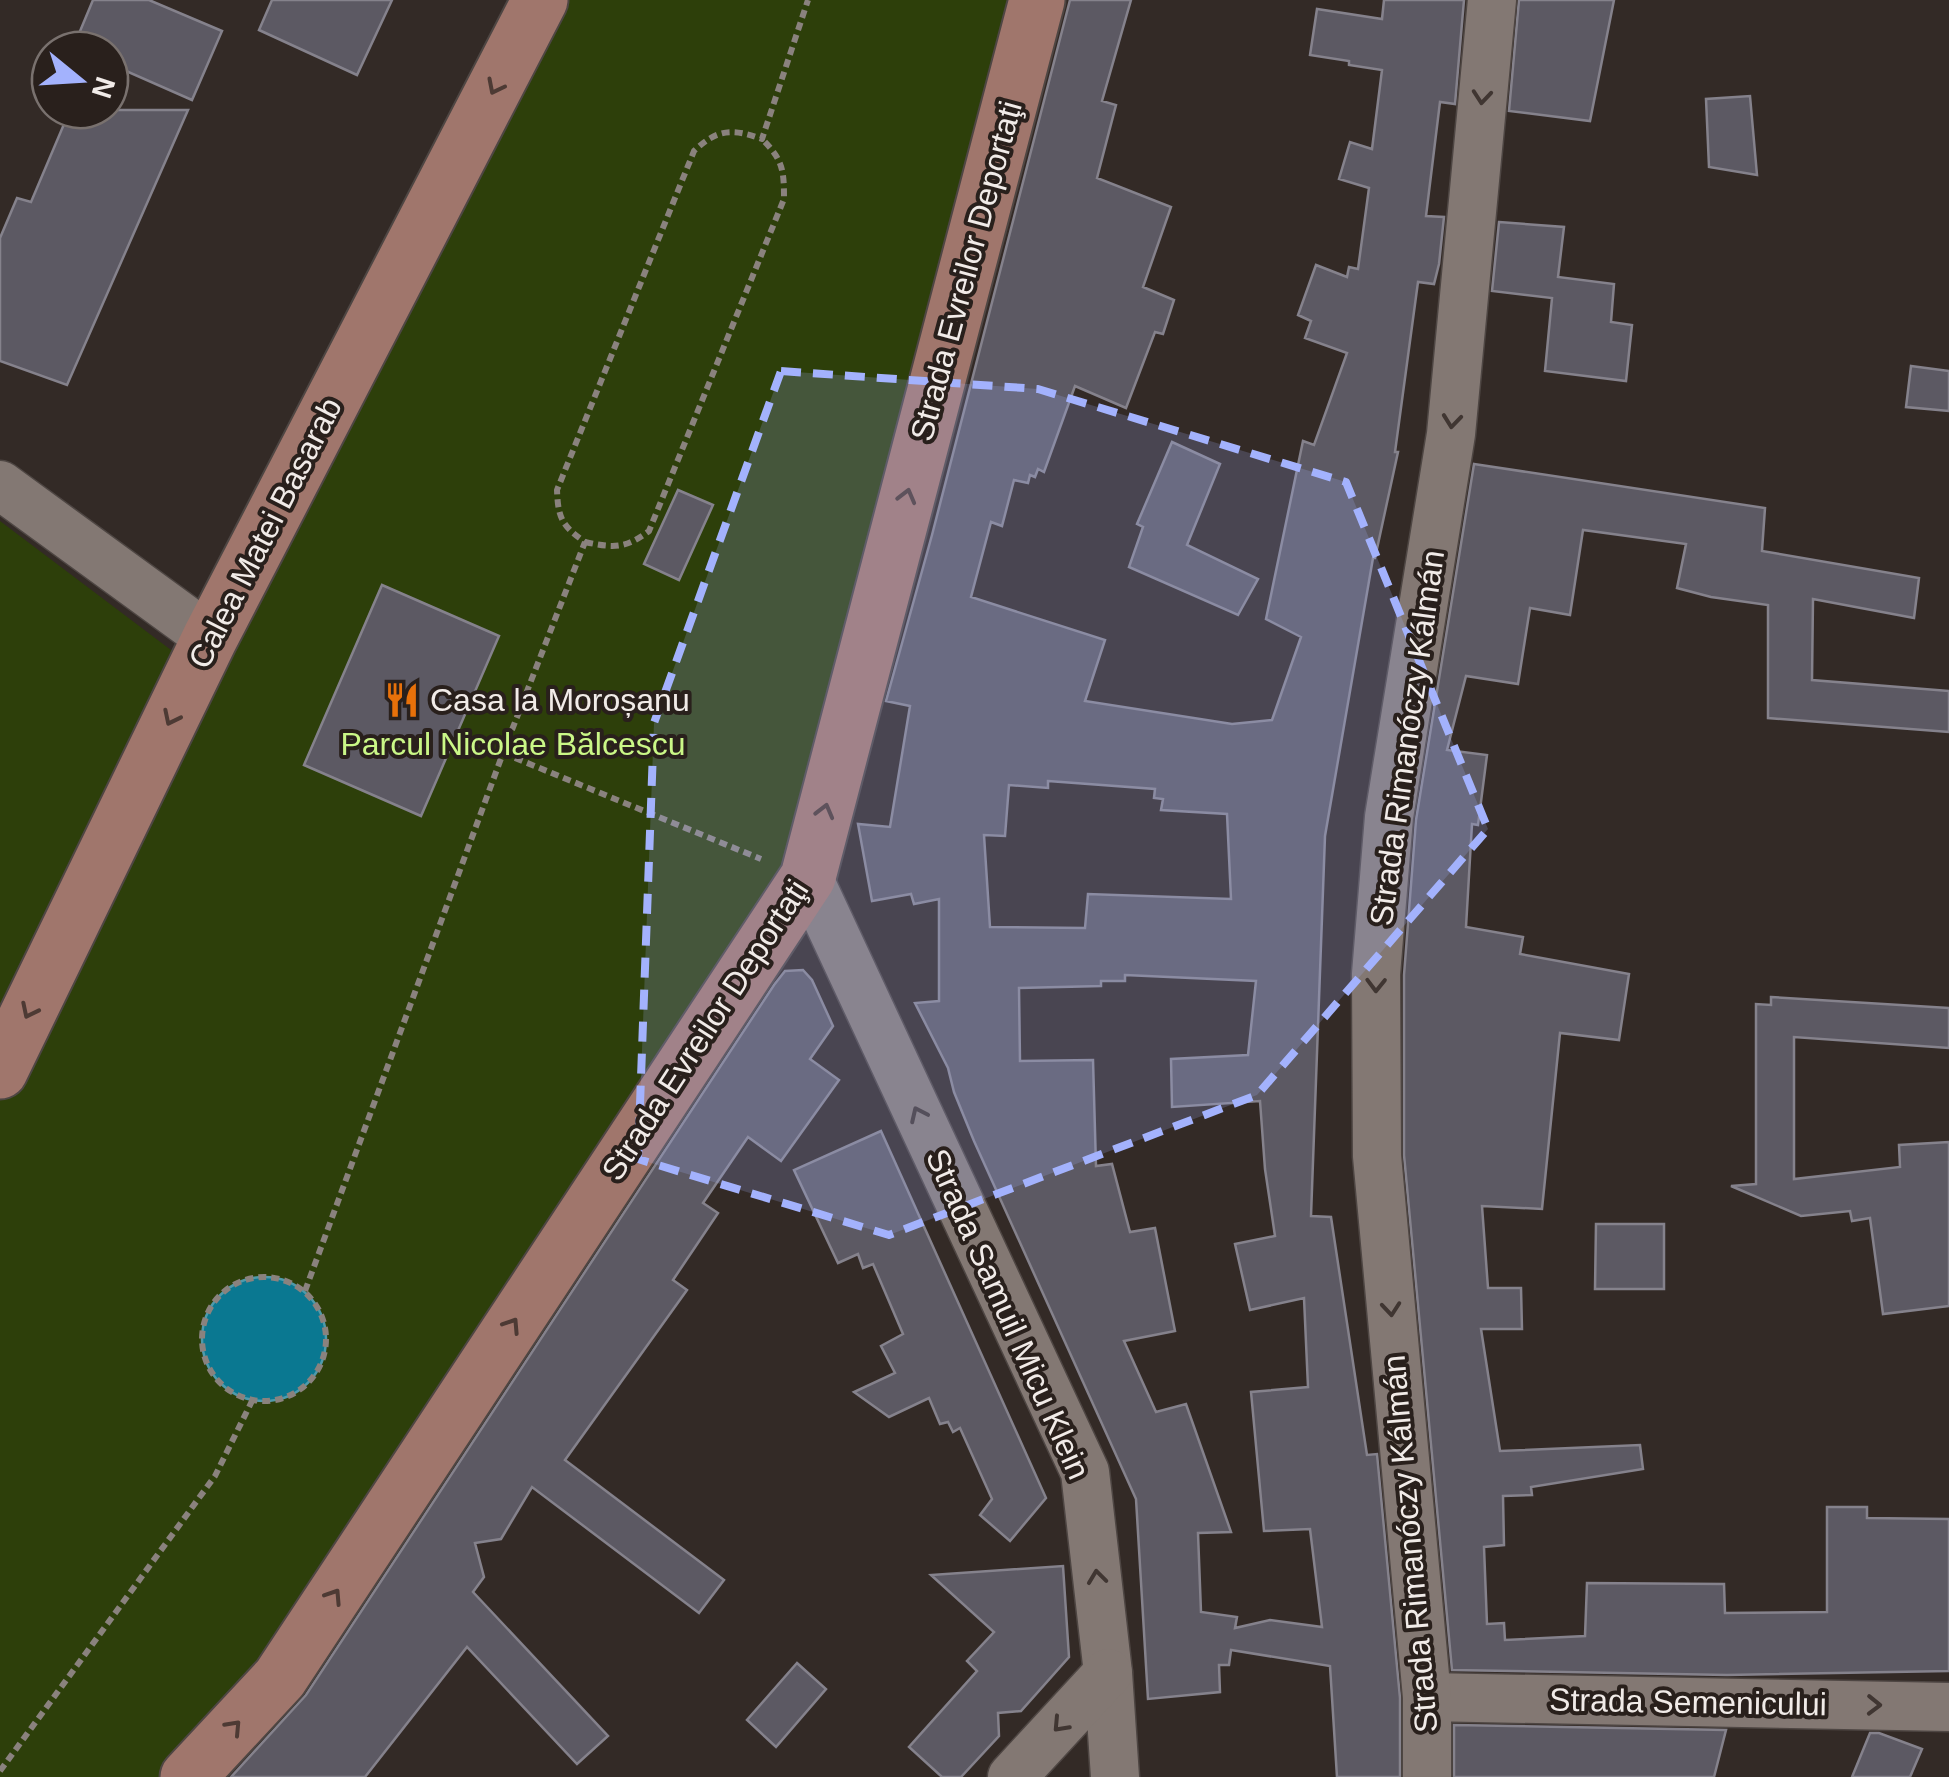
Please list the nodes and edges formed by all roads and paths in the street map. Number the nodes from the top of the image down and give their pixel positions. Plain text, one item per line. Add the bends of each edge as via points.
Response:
1 (540, 0) edge
2 (808, 0) edge
3 (1037, 0) edge
4 (1492, 0) edge
5 (762, 140) junction
6 (0, 485) edge
7 (585, 542) junction
8 (210, 638) junction
9 (503, 753) junction
10 (808, 877) junction
11 (0, 1070) edge
12 (304, 1291) junction
13 (252, 1401) junction
14 (1108, 1674) junction
15 (1427, 1697) junction
16 (1949, 1707) edge
17 (0, 1771) edge
18 (188, 1777) edge
19 (1012, 1777) edge
20 (1116, 1777) edge
21 (1427, 1777) edge

1 -> 8 main road, Calea Matei Basarab
2 - 5 path
10 -> 3 main road, Strada Evreilor Deportaţi
4 -> 15 street, Strada Rimanóczy Kálmán via 1450,434 1389,817 1376,974 1377,1156
5 - 7 path via 778,155 784,199 649,531 631,545
5 - 7 path via 724,132 694,151 557,490 558,512
6 - 8 street
7 - 9 path
8 -> 11 main road, Calea Matei Basarab
9 - 10 path
9 - 12 path
14 -> 10 street, Strada Samuil Micu Klein via 1084,1472
18 -> 10 main road, Strada Evreilor Deportaţi via 280,1678
12 - 13 path via 325,1326 321,1366 292,1395
12 - 13 path via 268,1276 247,1280 228,1288 204,1321 206,1362 216,1380
13 - 17 path via 215,1476
14 -> 19 street
14 - 20 street, Strada Samuil Micu Klein
15 -> 16 street, Strada Semenicului
15 - 21 street, Strada Rimanóczy Kálmán

